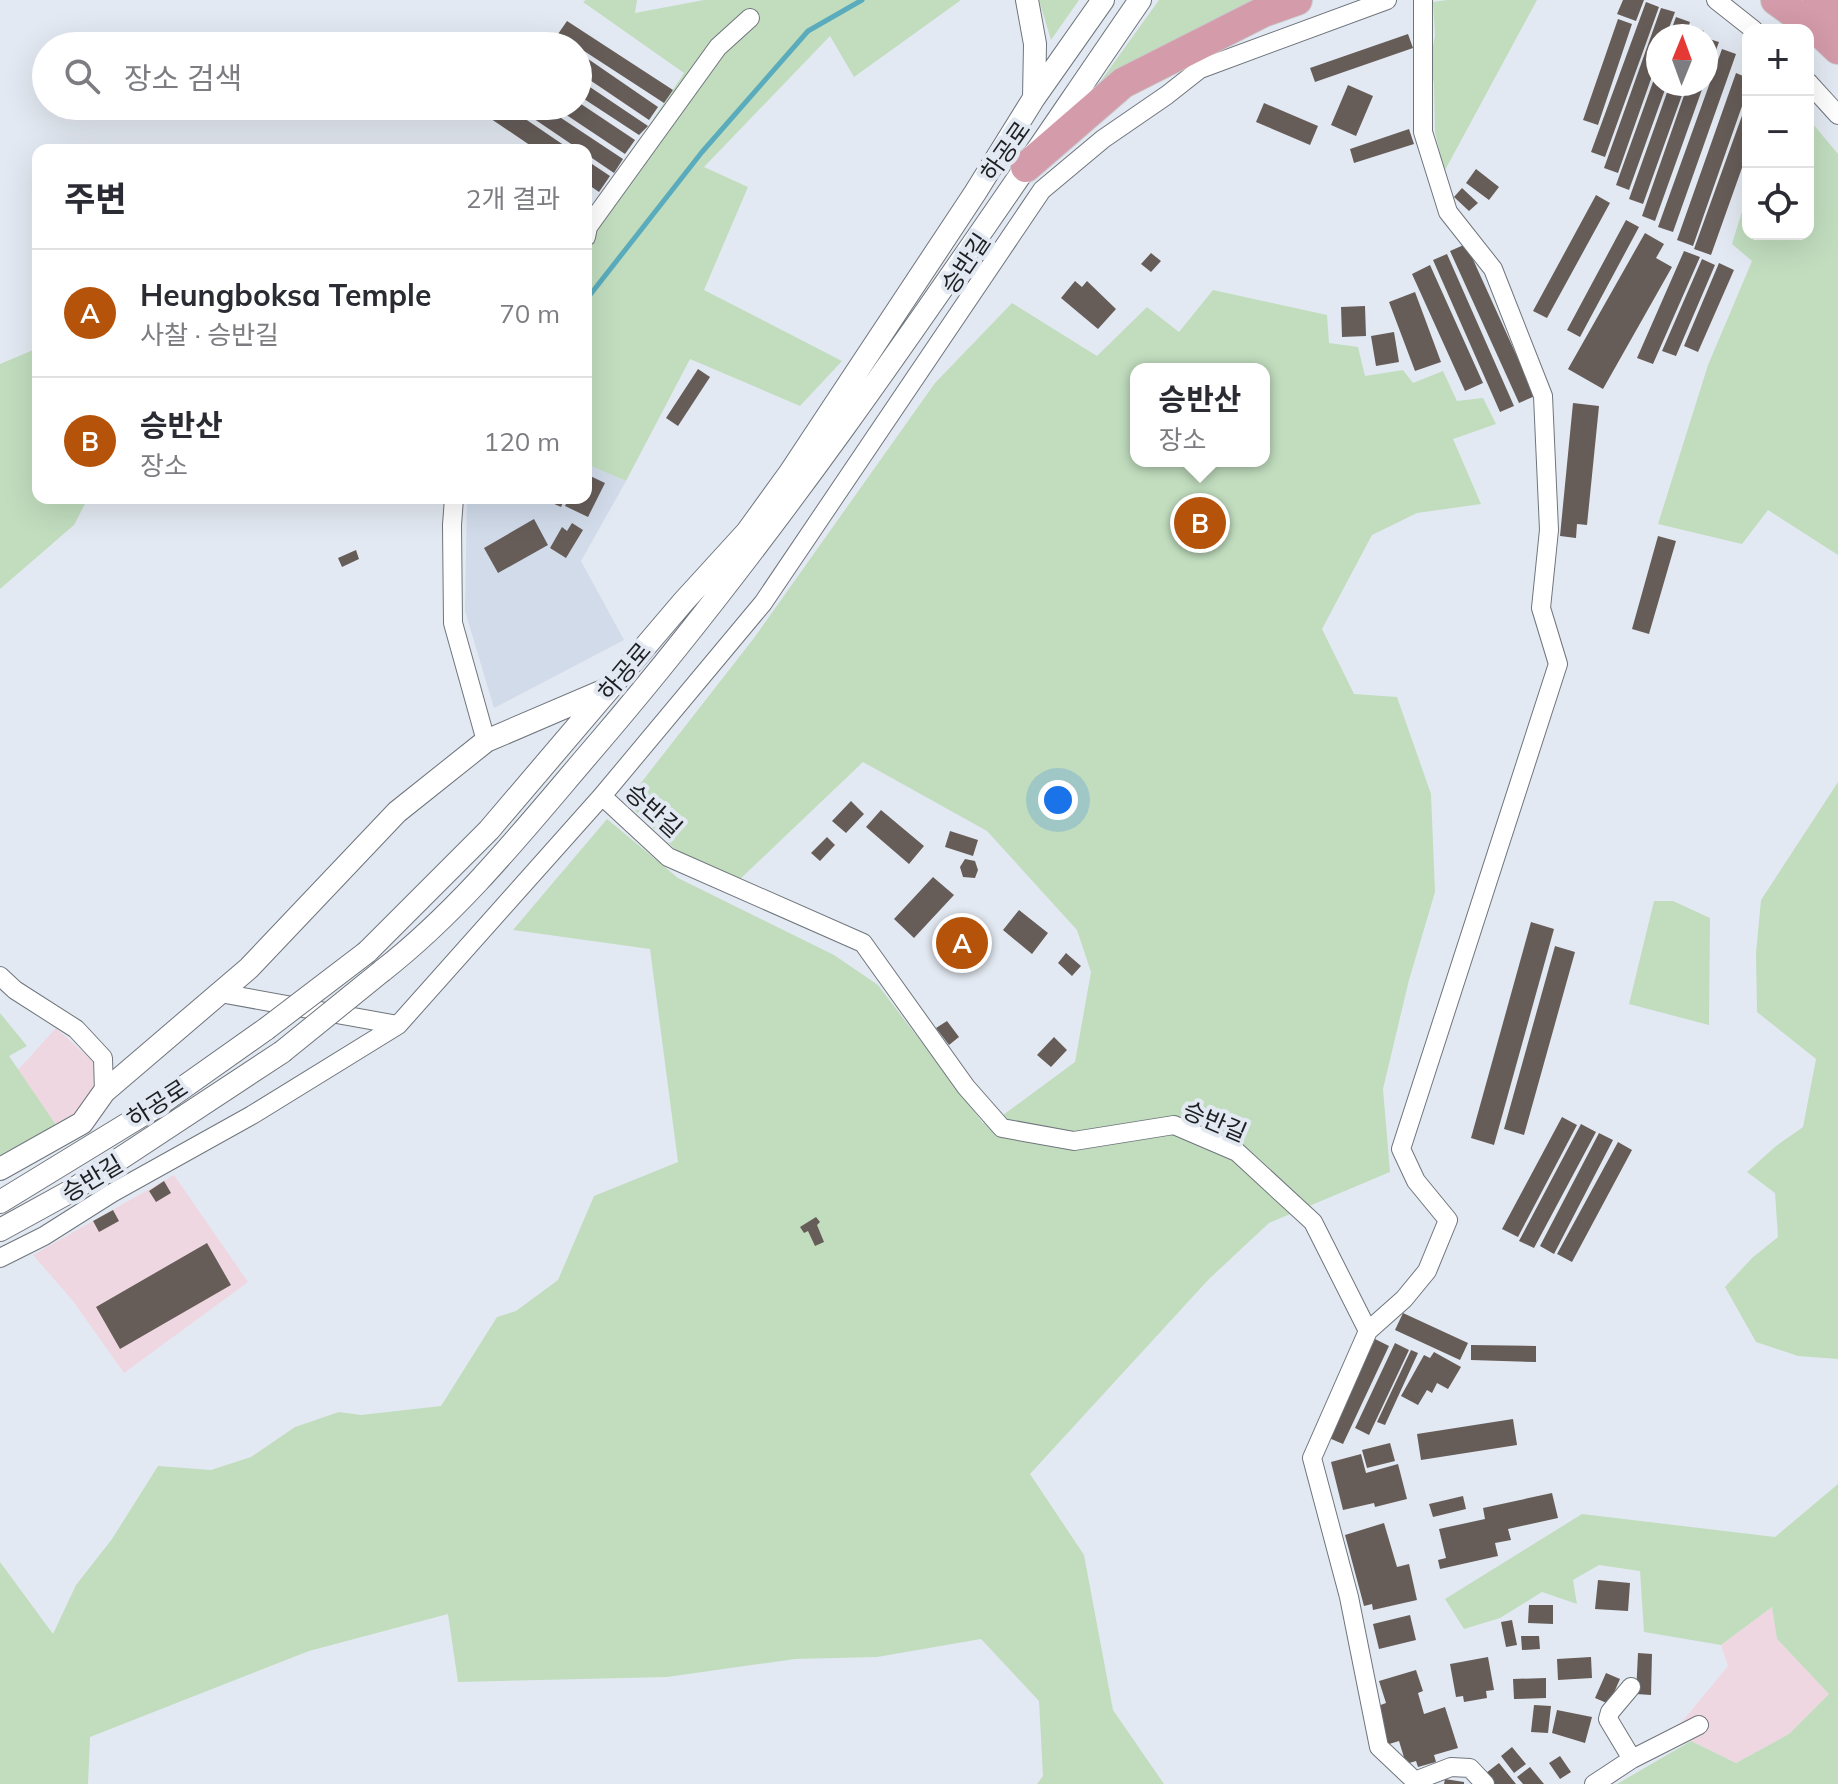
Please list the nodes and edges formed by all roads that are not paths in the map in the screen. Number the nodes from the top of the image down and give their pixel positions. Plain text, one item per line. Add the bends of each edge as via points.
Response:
1 (1027, 0) edge
2 (1103, 0) edge
3 (1140, 0) edge
4 (1297, 0) edge
5 (1387, 0) edge
6 (1423, 0) edge
7 (1716, 0) edge
8 (1776, 0) edge
9 (1818, 0) edge
10 (750, 18) dead end
11 (1838, 21) edge
12 (1746, 24) edge
13 (1838, 49) edge
14 (1814, 89) edge
15 (1034, 98) junction
16 (1838, 115) edge
17 (1026, 167) junction
18 (592, 221) edge
19 (454, 504) edge
20 (610, 688) junction
21 (486, 741) junction
22 (602, 796) junction
23 (0, 976) edge
24 (220, 993) junction
25 (398, 1025) junction
26 (104, 1092) junction
27 (0, 1169) edge
28 (0, 1202) edge
29 (0, 1230) edge
30 (0, 1258) edge
31 (1368, 1331) junction
32 (1631, 1687) dead end
33 (1699, 1725) dead end
34 (1632, 1759) junction
35 (1415, 1783) edge
36 (1485, 1784) edge
37 (1594, 1784) edge

1 - 15 street via 1035,44
2 - 15 street, 하공로
3 - 17 street, 하공로
4 - 17 highway via 1123,83
5 - 22 street, 승반길 via 1200,69 1042,190 763,603
6 - 31 street via 1423,132 1448,212 1493,269 1543,396 1549,530 1541,608 1558,664 1401,1149 1416,1181 1448,1220 1427,1271
7 - 12 street
8 - 13 highway
9 - 11 highway
10 - 18 street via 718,47
14 - 16 street
15 - 20 street, 하공로 via 789,474 747,532
17 - 29 street, 하공로, bridge via 750,557 485,875 409,949 282,1052 71,1191
19 - 21 street via 453,623
20 - 21 street
20 - 28 street, 하공로, bridge via 489,830 367,952 157,1106
21 - 24 street via 397,812
22 - 25 street, 승반길
22 - 31 street, 승반길 via 668,857 863,943 966,1087 1002,1128 1074,1141 1174,1125 1237,1152 1313,1222
23 - 26 street via 76,1029 103,1058
24 - 25 street
24 - 26 street
25 - 30 street, 승반길
26 - 27 street via 82,1123
31 - 35 street via 1312,1458 1349,1597 1379,1747
32 - 34 street via 1608,1719
33 - 34 street
34 - 37 street
35 - 36 street via 1451,1767 1470,1768

